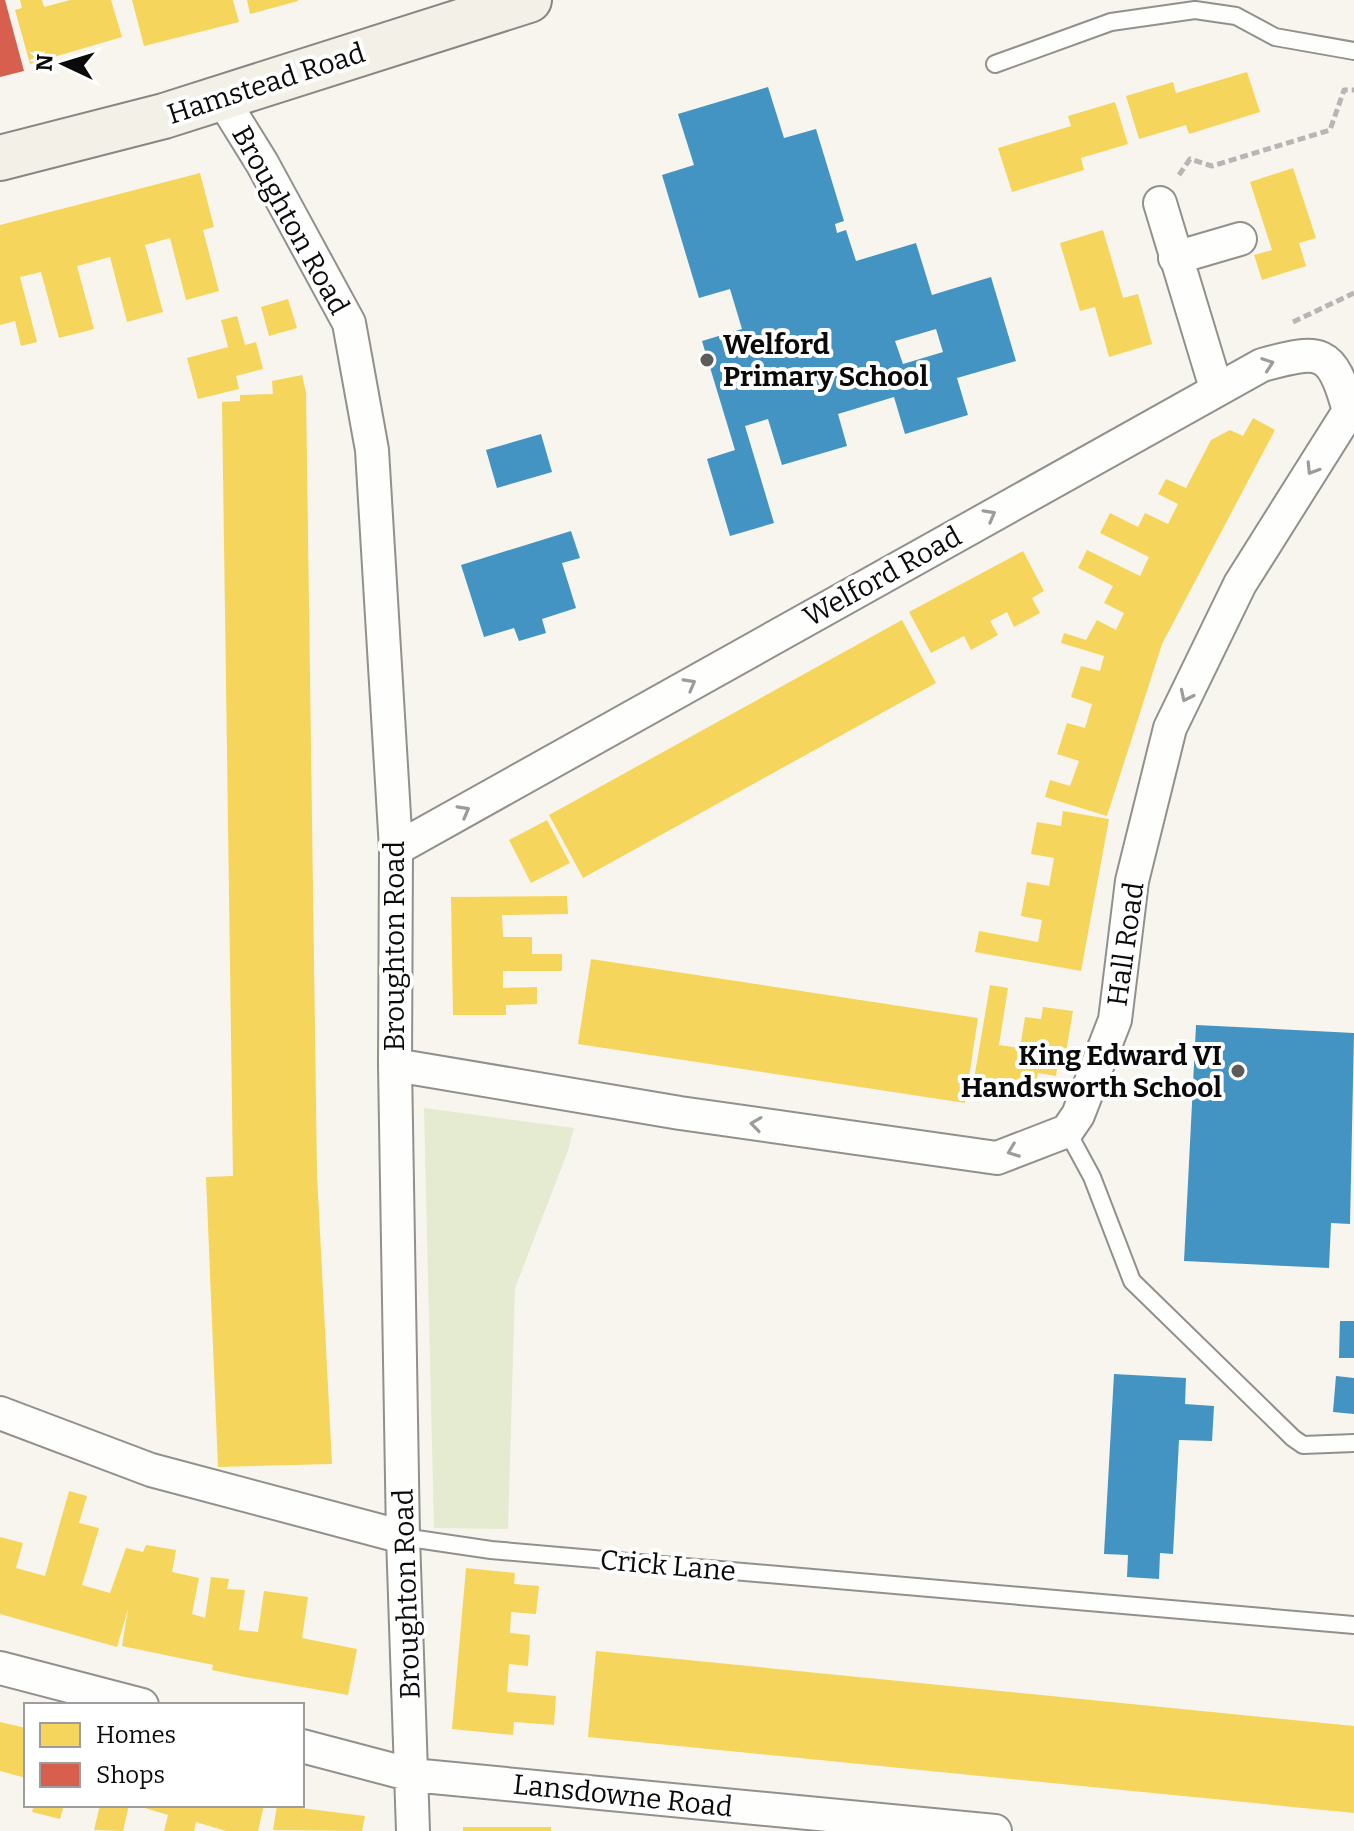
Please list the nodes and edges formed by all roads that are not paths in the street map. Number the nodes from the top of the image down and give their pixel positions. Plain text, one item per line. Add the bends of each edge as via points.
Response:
1 (529, 0) edge
2 (1354, 51) edge
3 (995, 64) dead end
4 (221, 97) junction
5 (0, 158) edge
6 (1160, 203) road end
7 (1240, 239) dead end
8 (1175, 258) junction
9 (1216, 388) junction
10 (1351, 407) edge
11 (396, 849) junction
12 (395, 1065) junction
13 (1067, 1131) junction
14 (0, 1413) edge
15 (1354, 1443) edge
16 (403, 1537) junction
17 (1354, 1625) edge
18 (0, 1668) edge
19 (134, 1703) edge
20 (304, 1747) edge
21 (412, 1775) junction
22 (413, 1831) edge
23 (995, 1831) edge

1 - 4 main road, Hamstead Road
2 - 3 lane via 1275,37 1236,16 1195,10 1111,22
4 - 5 main road, Hamstead Road
4 - 11 street, Broughton Road via 349,323 372,450
6 - 8 street
7 - 8 street
8 - 9 street
9 -> 10 street, Welford Road via 1262,365 1305,353 1325,359 1340,378
11 -> 9 street, Welford Road
10 -> 13 street, Hall Road via 1240,584 1170,728 1132,881 1115,1020
11 - 12 street, Broughton Road
13 -> 12 street via 997,1158
12 - 16 street, Broughton Road
13 - 15 lane via 1092,1177 1132,1281 1293,1438 1303,1445
14 - 16 street, Crick Lane via 151,1470
16 - 17 lane, Crick Lane via 491,1550
16 - 21 street, Broughton Road
18 - 19 street
20 - 21 street, Lansdowne Road
21 - 22 street, Broughton Road
21 - 23 street, Lansdowne Road

